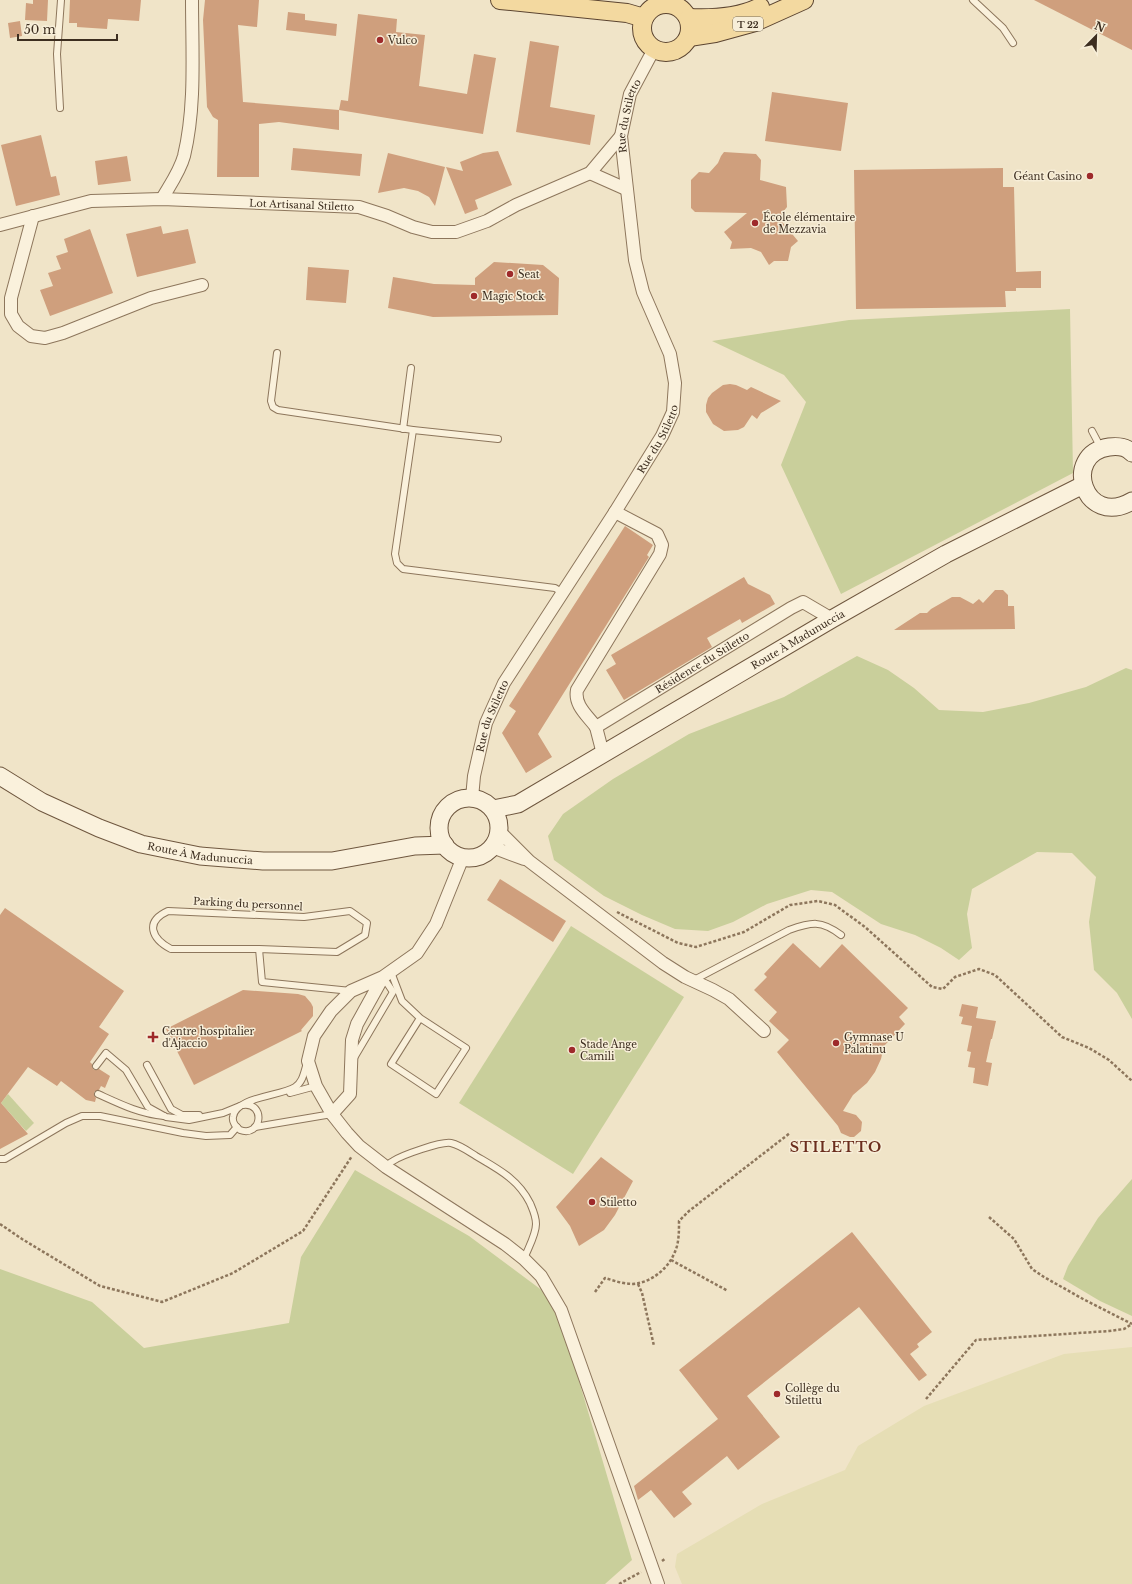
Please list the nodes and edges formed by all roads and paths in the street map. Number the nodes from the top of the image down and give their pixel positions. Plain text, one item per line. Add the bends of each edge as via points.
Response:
1 (61, 0) edge
2 (192, 0) edge
3 (500, 0) edge
4 (774, 0) edge
5 (804, 0) edge
6 (973, 0) edge
7 (644, 18) junction
8 (689, 18) junction
9 (689, 37) junction
10 (1013, 43) dead end
11 (654, 49) junction
12 (60, 108) dead end
13 (621, 136) junction
14 (590, 173) junction
15 (626, 189) junction
16 (162, 199) junction
17 (33, 216) junction
18 (0, 225) edge
19 (202, 285) dead end
20 (278, 353) dead end
21 (411, 368) dead end
22 (402, 429) junction
23 (414, 430) junction
24 (1092, 431) dead end
25 (498, 439) dead end
26 (1101, 448) junction
27 (1132, 453) edge
28 (1083, 485) junction
29 (1132, 501) edge
30 (615, 512) junction
31 (563, 592) junction
32 (832, 619) junction
33 (596, 727) junction
34 (603, 754) junction
35 (0, 776) edge
36 (472, 798) junction
37 (497, 821) junction
38 (439, 828) junction
39 (445, 845) junction
40 (415, 846) junction
41 (492, 847) junction
42 (463, 857) junction
43 (529, 861) junction
44 (616, 911) dead end
45 (841, 935) dead end
46 (259, 949) junction
47 (387, 975) junction
48 (692, 981) junction
49 (350, 991) junction
50 (420, 1018) junction
51 (764, 1031) dead end
52 (310, 1053) junction
53 (147, 1065) dead end
54 (96, 1066) dead end
55 (1132, 1081) edge
56 (316, 1086) junction
57 (98, 1094) dead end
58 (243, 1105) junction
59 (332, 1114) junction
60 (215, 1115) junction
61 (233, 1115) junction
62 (166, 1117) junction
63 (237, 1127) junction
64 (255, 1127) junction
65 (790, 1133) dead end
66 (359, 1146) junction
67 (0, 1159) edge
68 (386, 1167) junction
69 (989, 1217) dead end
70 (0, 1224) edge
71 (524, 1259) junction
72 (671, 1260) junction
73 (638, 1284) junction
74 (728, 1291) dead end
75 (595, 1292) dead end
76 (1132, 1324) edge
77 (654, 1346) dead end
78 (926, 1399) dead end
79 (651, 1567) junction
80 (619, 1584) edge
81 (658, 1584) edge

1 - 12 lane via 57,54
2 - 16 street via 192,82 184,156
3 - 7 main road via 627,13
4 - 8 main road, T 22 via 754,10 715,19
5 - 9 main road, T 22 via 755,22
6 - 10 lane via 1003,28
7 - 8 main road via 655,6 666,4 678,6
7 - 11 main road via 644,39
8 - 9 main road
9 - 11 main road via 685,44 670,52
11 - 13 street, Rue du Stiletto via 630,94
13 - 14 street
13 - 15 street, Rue du Stiletto
14 - 15 street
14 - 16 street, Lot Artisanal Stiletto via 516,205 487,221 456,232 432,232 359,207
15 - 30 street, Rue du Stiletto via 634,260 643,292 670,354 675,383 673,412 662,436
16 - 17 street, Lot Artisanal Stiletto via 91,201
17 - 18 street, Lot Artisanal Stiletto
17 - 19 street via 11,298 11,314 18,326 31,336 45,338 63,333 151,298
20 - 22 lane via 271,401 273,407 278,410
21 - 22 lane
22 - 23 lane
23 - 25 lane
23 - 31 lane via 395,554 397,563 403,569 555,588
24 - 26 lane
26 - 27 main road via 1116,446
26 - 28 main road via 1089,457 1082,470
28 - 29 main road via 1089,497 1098,505 1111,508
28 - 32 main road, Route À Madunuccia via 946,554
30 - 31 street, Rue du Stiletto
30 - 33 street via 657,534 662,545 660,554 577,690 575,698
31 - 36 street, Rue du Stiletto via 504,684 486,723 474,776
32 - 33 street, Résidence du Stiletto via 803,602
32 - 34 main road, Route À Madunuccia
33 - 34 street
34 - 37 main road, Route À Madunuccia via 518,804
35 - 40 main road, Route À Madunuccia via 42,802 99,828 141,844 200,856 263,861 332,861
36 - 37 main road via 480,800
36 - 38 main road via 453,802 445,809
37 - 41 main road via 497,839
37 - 43 street
38 - 39 main road
38 - 40 main road
39 - 40 main road, Route À Madunuccia
39 - 42 main road via 450,851
41 - 42 main road via 479,856
41 - 43 street
42 - 47 street via 436,924 417,953
43 - 48 street via 663,963
44 - 55 path via 678,943 696,947 744,932 790,905 818,901 835,905 865,927 932,987 943,989 955,977 980,969 995,975 1062,1037 1109,1060
45 - 48 lane via 824,924 805,924
46 - 46 lane, Parking du personnel via 337,952 365,935 367,923 350,911 304,917 168,911 159,915 154,922 153,931 160,943 171,949
46 - 49 lane via 262,982
47 - 49 street
47 - 50 lane via 402,1001
47 - 59 street via 357,1024 352,1040 350,1094
48 - 51 street via 729,999
49 - 52 street via 314,1036
50 - 50 lane via 466,1048 436,1094 391,1064
52 - 56 street via 308,1061
52 - 58 lane via 301,1082 294,1088
53 - 60 lane via 171,1109 182,1115
54 - 62 lane via 106,1053 126,1070 148,1107
56 - 58 lane
56 - 59 street
57 - 62 lane via 125,1107
58 - 60 lane
58 - 61 lane
58 - 64 lane via 254,1107 258,1114 259,1121
59 - 64 lane
59 - 66 street
60 - 61 lane
60 - 62 lane via 190,1120
61 - 63 lane
63 - 64 lane via 246,1131
63 - 67 lane via 230,1135 206,1136 100,1116 82,1116 5,1159
65 - 72 path via 679,1221 678,1245
66 - 68 street
66 - 70 path via 303,1231 233,1273 162,1302 100,1286
68 - 71 street
68 - 71 lane via 408,1154 443,1143 458,1146 492,1165 515,1181 534,1212 536,1225
69 - 76 path via 1014,1239 1032,1268 1044,1277
71 - 79 street via 541,1276 561,1310
72 - 73 path via 660,1273
72 - 74 path
73 - 75 path via 605,1278
73 - 77 path
76 - 78 path via 1124,1329 1109,1331 976,1340
79 - 80 path
79 - 81 street

